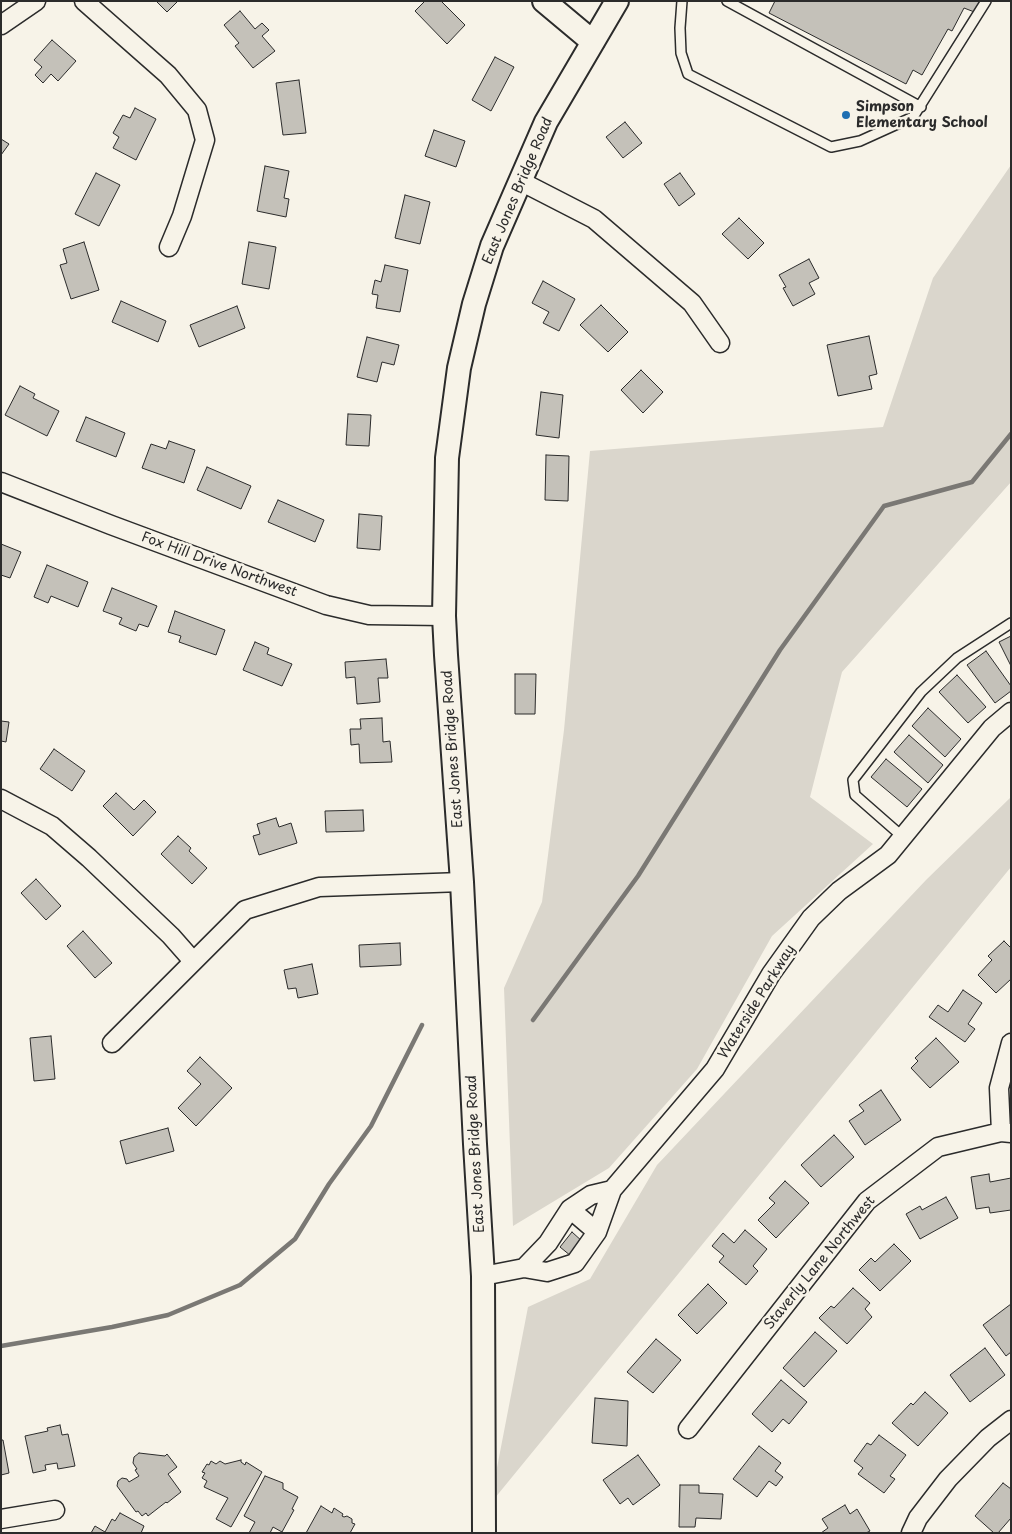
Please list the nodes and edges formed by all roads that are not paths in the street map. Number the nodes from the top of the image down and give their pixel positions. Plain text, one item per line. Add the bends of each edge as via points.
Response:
1 (36, 1) edge
2 (84, 1) edge
3 (544, 1) edge
4 (617, 1) edge
5 (682, 1) edge
6 (727, 1) edge
7 (986, 1) edge
8 (1, 25) edge
9 (593, 42) junction
10 (921, 107) junction
11 (520, 181) junction
12 (168, 247) dead end
13 (720, 343) dead end
14 (1, 482) edge
15 (444, 616) junction
16 (1011, 623) edge
17 (1011, 712) edge
18 (1, 799) edge
19 (904, 838) junction
20 (462, 882) junction
21 (193, 960) junction
22 (1011, 1043) edge
23 (112, 1044) dead end
24 (1006, 1132) edge
25 (612, 1190) junction
26 (570, 1209) junction
27 (597, 1232) junction
28 (524, 1268) junction
29 (483, 1276) junction
30 (1011, 1420) edge
31 (688, 1429) dead end
32 (55, 1510) dead end
33 (1, 1518) edge
34 (484, 1533) edge
35 (911, 1533) edge

1 - 8 street
2 - 12 street via 168,75 197,110 205,140 182,216
3 - 9 street
4 - 9 street, East Jones Bridge Road
5 - 10 lane via 680,53 688,74 831,147 860,141 884,131 913,117
6 - 10 lane
7 - 10 lane
9 - 11 street, East Jones Bridge Road via 546,122
11 - 13 street via 594,219 692,303
11 - 15 street, East Jones Bridge Road via 492,246 459,368 447,458
14 - 15 street, Fox Hill Drive Northwest via 326,605 369,615
15 - 20 street, East Jones Bridge Road
16 - 19 lane via 957,658 921,692 853,780 855,795
17 - 19 street, Waterside Parkway via 992,728
18 - 21 street via 52,826 67,838
19 - 25 street, Waterside Parkway via 888,856 839,891 811,918 771,974 715,1069
20 - 21 street via 319,887 245,910
20 - 29 street, East Jones Bridge Road
21 - 23 street
22 - 24 street via 999,1088
24 - 31 street, Staverly Lane Northwest via 938,1147 867,1201
25 - 26 street via 591,1195
25 - 27 street, Waterside Parkway
26 - 27 street
26 - 28 street via 548,1243
27 - 28 street, Waterside Parkway via 574,1263 547,1272
28 - 29 street, Waterside Parkway
29 - 34 street, East Jones Bridge Road
30 - 35 street via 988,1438 948,1479 918,1518
32 - 33 street

